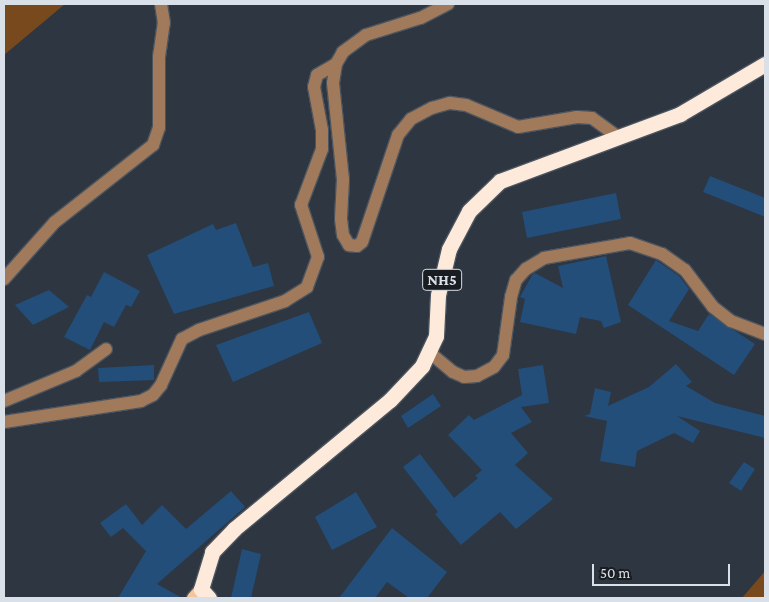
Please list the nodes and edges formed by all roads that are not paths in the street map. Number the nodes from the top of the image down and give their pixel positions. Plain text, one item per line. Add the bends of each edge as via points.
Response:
1 (162, 4) edge
2 (448, 4) edge
3 (336, 64) junction
4 (765, 64) edge
5 (618, 137) junction
6 (4, 279) edge
7 (765, 334) edge
8 (106, 349) dead end
9 (429, 352) junction
10 (4, 401) edge
11 (4, 422) edge
12 (201, 595) edge

1 - 6 street via 159,128 153,146 55,222
2 - 3 street via 420,18 366,36 343,52
3 - 5 street via 333,83 343,179 341,219 346,241 353,247 362,242 398,135 411,119 432,108 450,103 466,105 518,127 577,117 592,118
3 - 11 street via 317,75 314,88 322,149 301,205 318,257 307,286 285,301 199,330 182,339 161,385 153,395 141,401
4 - 5 highway, NH5 via 680,114
5 - 9 highway, NH5 via 500,181 469,211 449,249 438,295 436,336
7 - 9 street via 731,321 713,307 684,270 662,254 630,243 544,258 526,269 516,280 511,297 503,355 486,372 464,377
8 - 10 street via 76,371
9 - 12 highway, NH5 via 422,366 390,400 212,552

